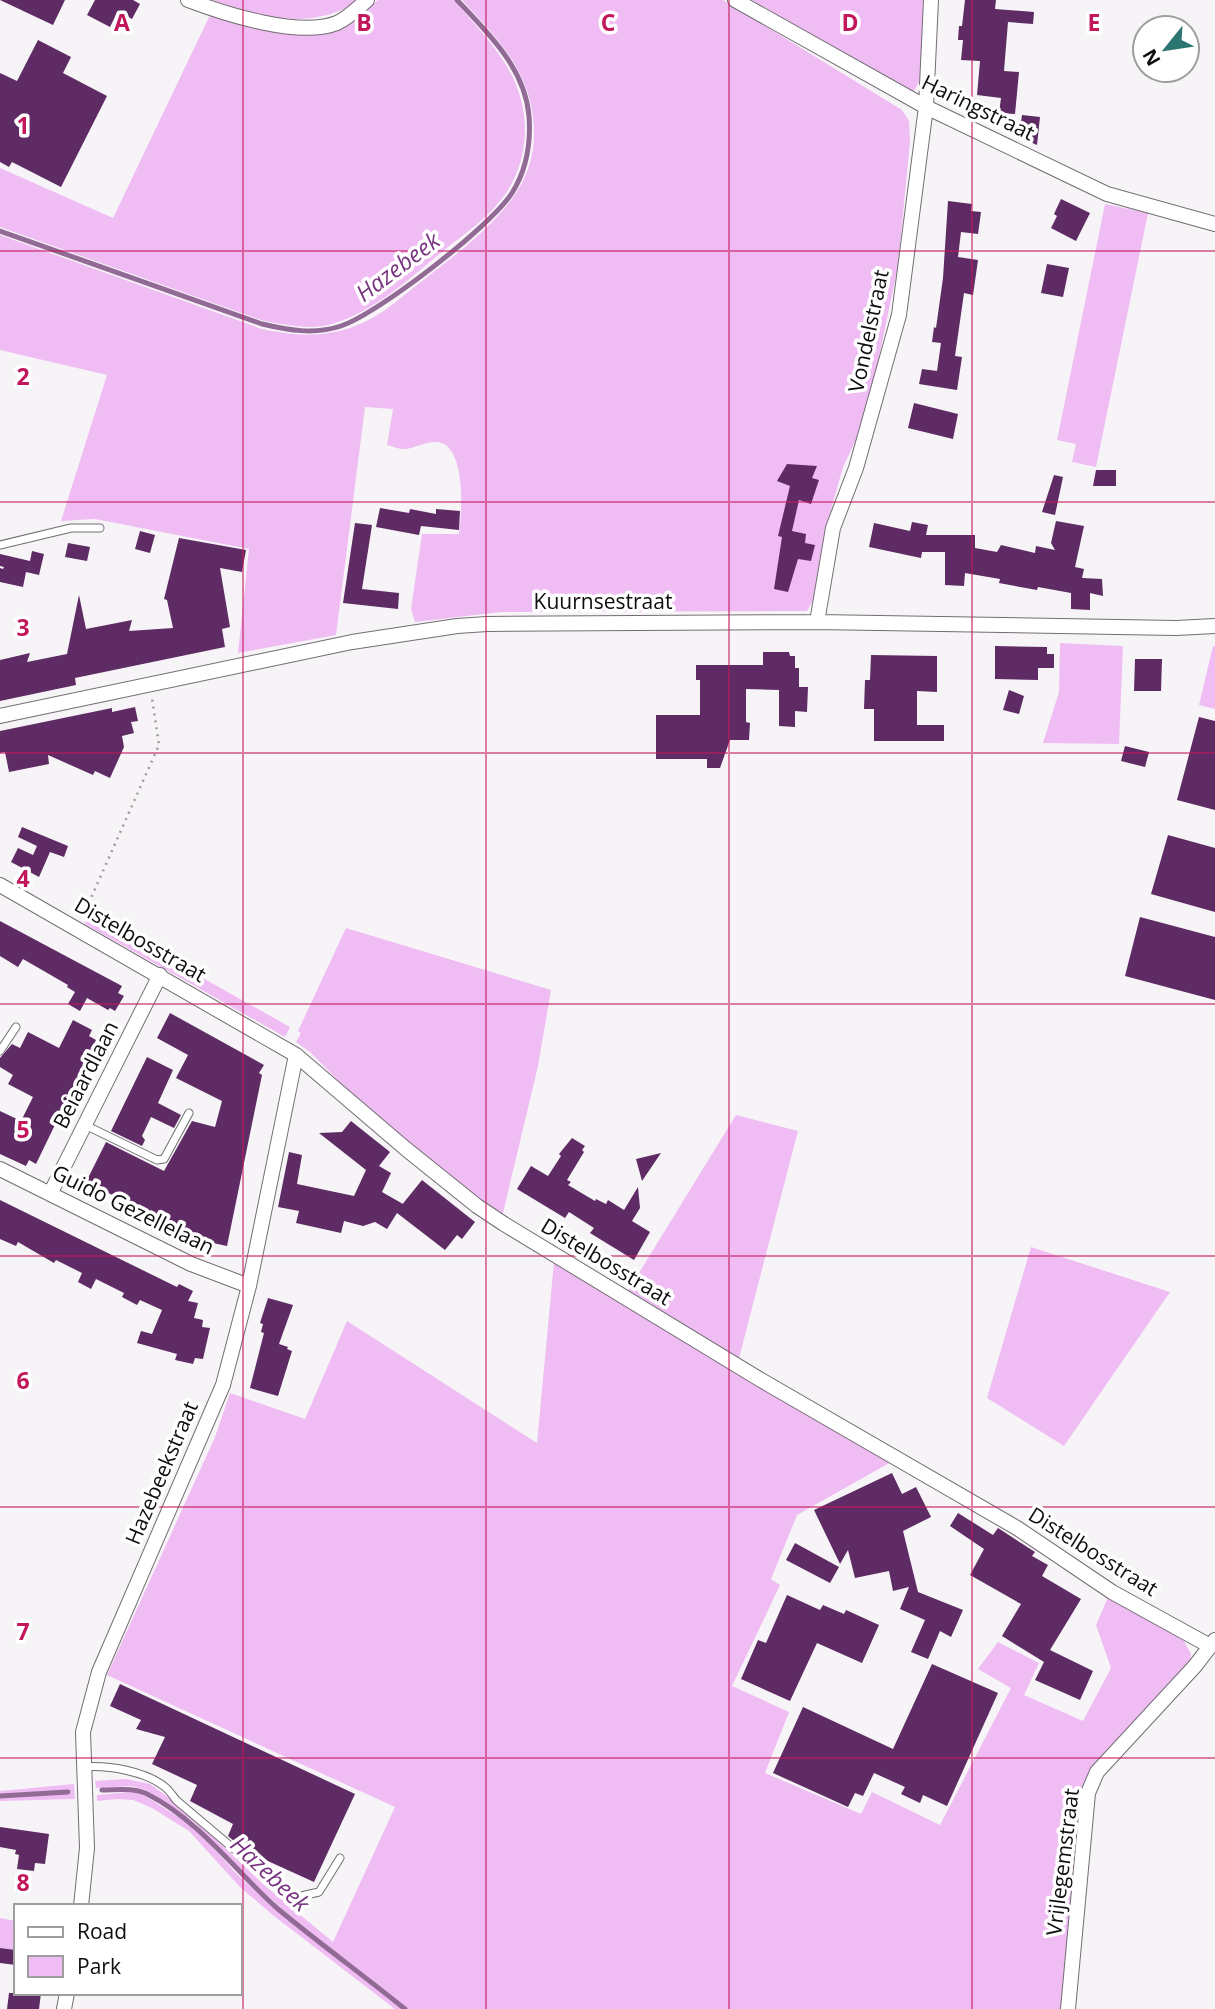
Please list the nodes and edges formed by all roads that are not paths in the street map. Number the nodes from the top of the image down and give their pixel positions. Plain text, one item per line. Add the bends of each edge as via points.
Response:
1 (188, 0) edge
2 (367, 0) edge
3 (735, 0) edge
4 (931, 0) edge
5 (926, 107) junction
6 (1215, 224) edge
7 (100, 528) dead end
8 (0, 545) edge
9 (817, 622) junction
10 (1215, 626) edge
11 (0, 716) edge
12 (0, 885) edge
13 (160, 975) junction
14 (16, 1027) dead end
15 (0, 1051) edge
16 (296, 1055) junction
17 (189, 1113) dead end
18 (85, 1125) junction
19 (0, 1169) edge
20 (50, 1194) junction
21 (249, 1286) junction
22 (1213, 1643) edge
23 (84, 1767) junction
24 (340, 1858) dead end
25 (81, 1904) edge
26 (1068, 2009) edge

1 - 2 street via 263,23 305,26 337,23
3 - 5 street, Haringstraat
4 - 5 street, Vondelstraat
5 - 6 street, Haringstraat via 1107,194
5 - 9 street, Vondelstraat via 899,315 856,468 833,528
7 - 8 lane via 71,528
9 - 10 street, Kuurnsestraat
9 - 11 street, Kuurnsestraat via 457,626 352,642
12 - 13 street, Distelbosstraat
13 - 16 street, Distelbosstraat
13 - 18 street, Beiaardlaan
14 - 15 lane
16 - 21 street, Hazebeekstraat
16 - 22 street, Distelbosstraat via 406,1149 504,1224 1017,1528 1112,1592
17 - 18 lane via 164,1159 157,1160
18 - 20 street, Beiaardlaan
19 - 20 street, Guido Gezellelaan
20 - 21 street, Guido Gezellelaan via 191,1264
21 - 23 street, Hazebeekstraat via 223,1385 99,1672 83,1732
22 - 26 street, Vrijlegemstraat via 1108,1758 1088,1793
23 - 24 lane via 134,1772 165,1787 292,1898 319,1892
23 - 25 street, Hazebeekstraat via 87,1847

